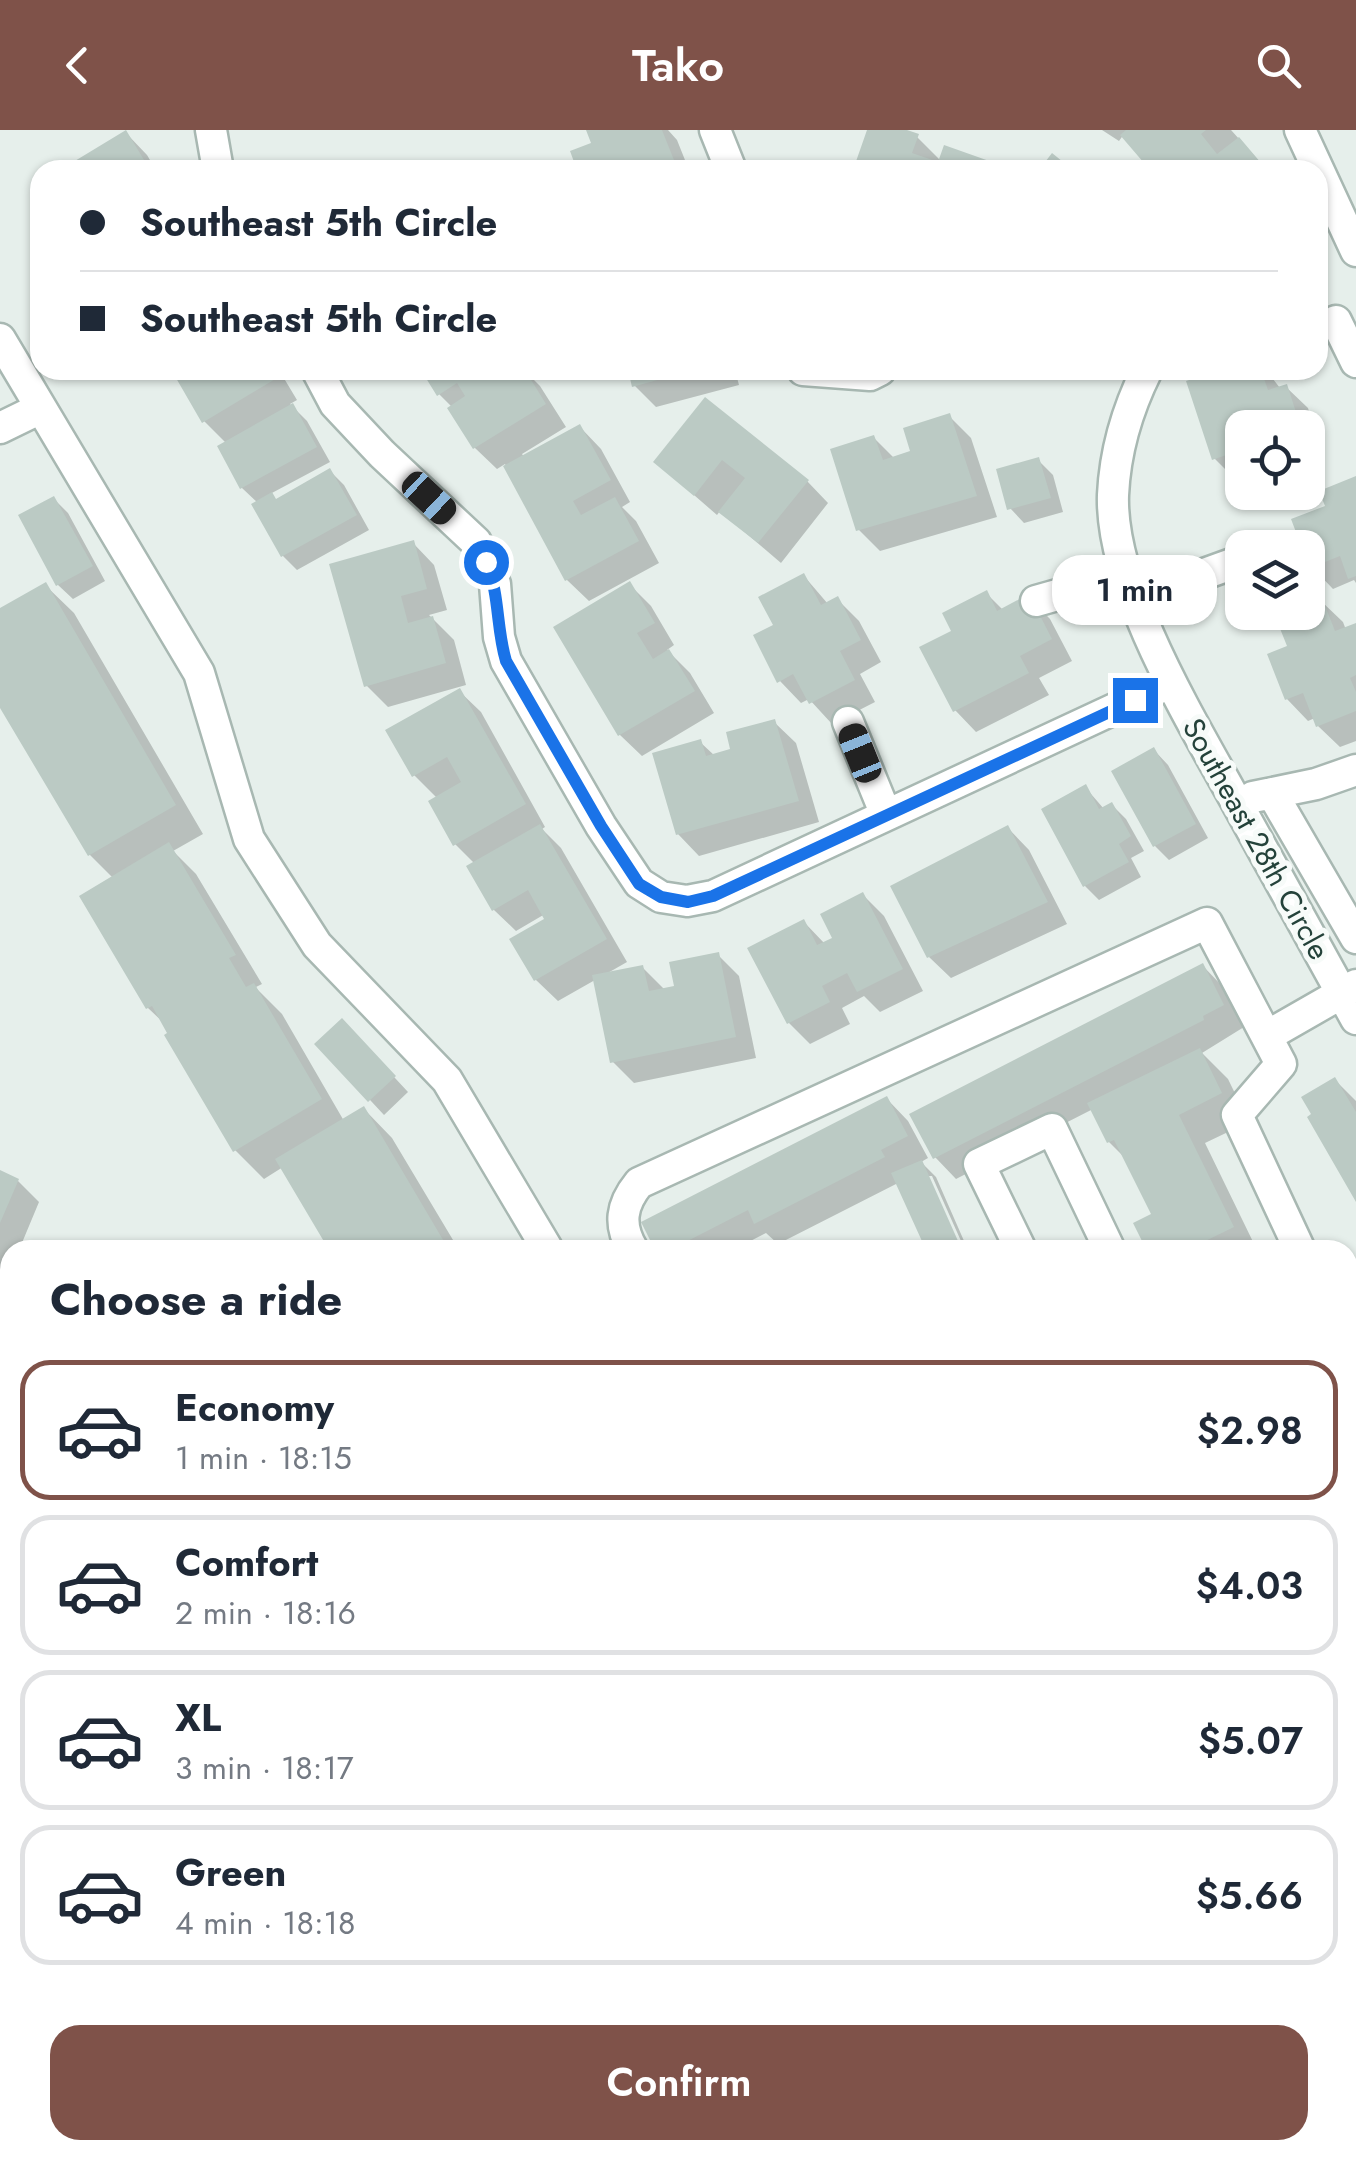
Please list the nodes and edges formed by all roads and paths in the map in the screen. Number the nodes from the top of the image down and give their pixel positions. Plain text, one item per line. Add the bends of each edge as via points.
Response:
1 (212, 130) edge
2 (714, 130) edge
3 (1300, 130) edge
4 (216, 160) edge
5 (727, 160) edge
6 (1314, 160) edge
7 (1338, 214) edge
8 (1356, 251) edge
9 (1336, 321) dead end
10 (0, 339) edge
11 (1356, 362) edge
12 (322, 380) edge
13 (1141, 380) edge
14 (41, 408) junction
15 (0, 428) edge
16 (1225, 565) edge
17 (1132, 587) junction
18 (1036, 600) dead end
19 (1170, 683) junction
20 (848, 722) dead end
21 (1356, 770) edge
22 (1272, 794) junction
23 (1236, 801) junction
24 (886, 815) junction
25 (1356, 938) edge
26 (1351, 999) edge
27 (1267, 1036) junction
28 (542, 1240) edge
29 (628, 1240) edge
30 (1016, 1240) edge
31 (1105, 1240) edge
32 (1295, 1240) edge

1 - 4 street
2 - 5 street
3 - 6 street
7 - 8 street
9 - 11 street
10 - 14 street
12 - 24 street via 335,404 382,454 476,542 495,584 506,661 639,884 688,902 713,896
13 - 17 street, Southeast 28th Circle via 1119,448 1113,498
14 - 15 street
14 - 28 street via 199,673 249,839 317,945 448,1080
16 - 17 street
17 - 18 street
17 - 19 street, Southeast 28th Circle
19 - 23 street, Southeast 28th Circle
19 - 24 street
20 - 24 street
21 - 22 street
22 - 23 street
22 - 25 street, Southeast 28th Circle
23 - 26 street, Southeast 28th Circle
26 - 27 street
27 - 29 street via 1207,923 639,1183 622,1223
27 - 32 street via 1281,1064 1237,1116
30 - 31 street via 979,1164 1052,1129

